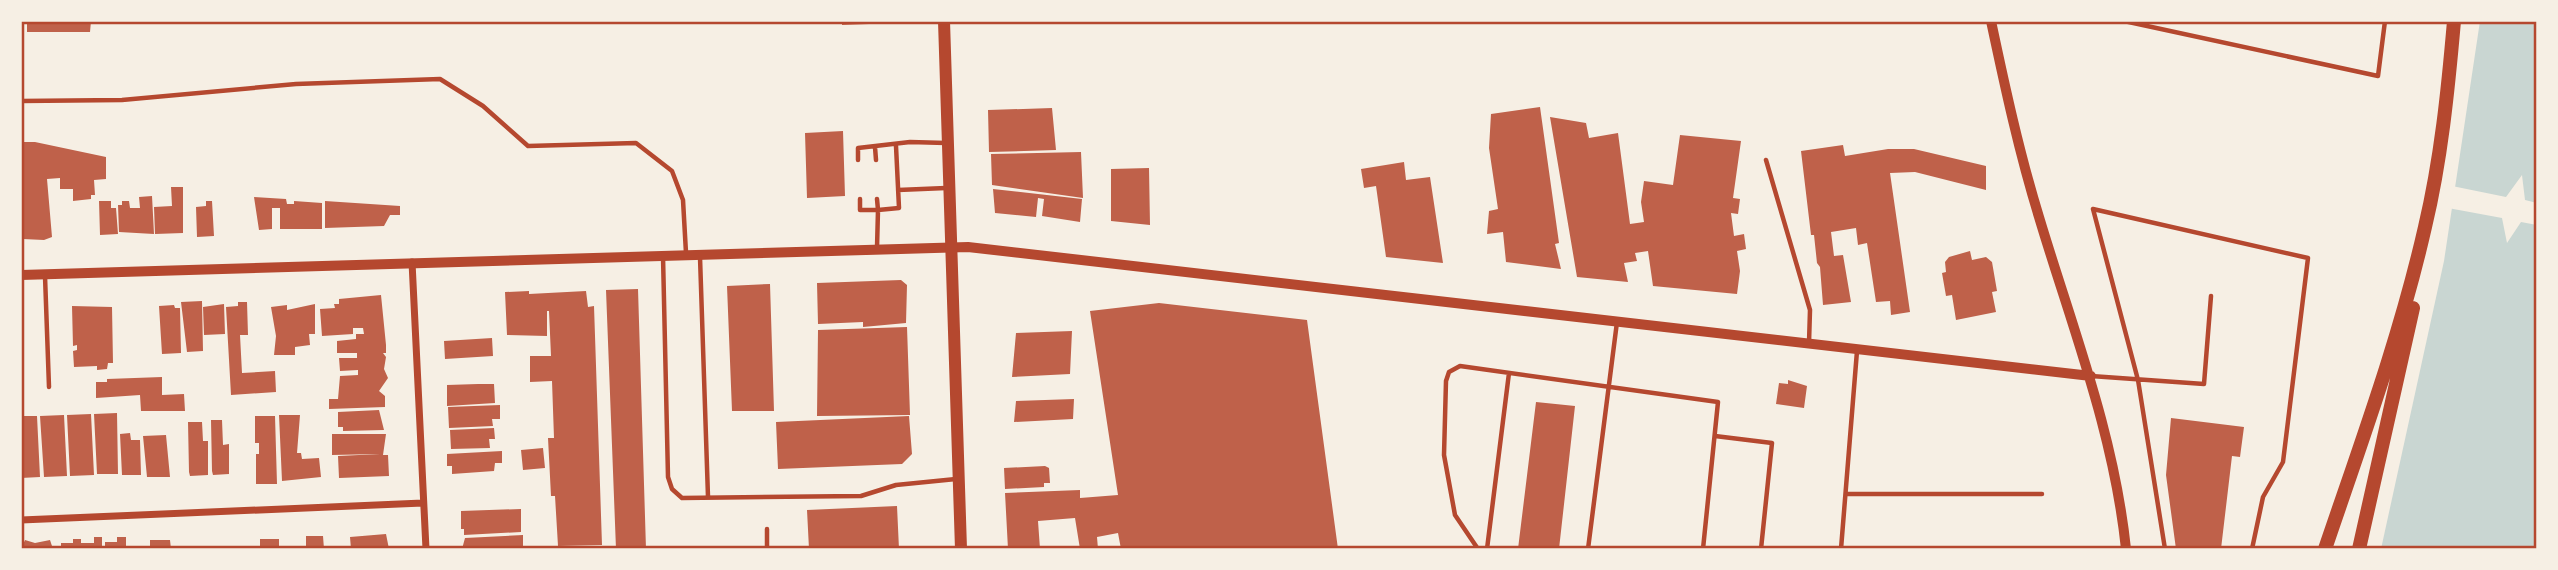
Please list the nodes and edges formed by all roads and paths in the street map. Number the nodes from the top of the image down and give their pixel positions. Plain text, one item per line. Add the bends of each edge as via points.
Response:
1 (944, 21) edge
2 (1991, 21) edge
3 (2124, 21) edge
4 (2385, 21) edge
5 (2456, 21) edge
6 (21, 101) edge
7 (948, 143) junction
8 (896, 145) junction
9 (875, 147) junction
10 (858, 160) dead end
11 (876, 160) dead end
12 (1766, 160) dead end
13 (949, 188) junction
14 (898, 190) junction
15 (860, 199) dead end
16 (877, 199) dead end
17 (878, 210) junction
18 (951, 246) junction
19 (877, 249) junction
20 (686, 254) junction
21 (700, 254) junction
22 (663, 255) junction
23 (412, 262) junction
24 (21, 275) edge
25 (45, 275) junction
26 (2211, 296) dead end
27 (1617, 321) junction
28 (1809, 344) junction
29 (1857, 349) junction
30 (1508, 373) junction
31 (2091, 376) junction
32 (2138, 380) junction
33 (49, 387) dead end
34 (1608, 387) junction
35 (1715, 436) junction
36 (959, 479) junction
37 (1846, 494) junction
38 (2042, 494) dead end
39 (708, 497) junction
40 (423, 503) junction
41 (21, 520) edge
42 (767, 529) dead end
43 (426, 549) edge
44 (767, 549) edge
45 (961, 549) edge
46 (1478, 549) edge
47 (1487, 549) edge
48 (1588, 549) edge
49 (1703, 549) edge
50 (1761, 549) edge
51 (1841, 549) edge
52 (2126, 549) edge
53 (2165, 549) edge
54 (2252, 549) edge
55 (2325, 549) edge
56 (2359, 549) edge

1 - 7 main road
2 - 31 street via 2024,164
3 - 4 lane via 2378,76
5 - 55 highway via 2426,226 2399,327
5 - 56 highway via 2439,176
6 - 20 lane via 122,100 296,84 440,79 484,106 528,146 636,142 672,171 683,200
7 - 8 lane
7 - 13 main road
8 - 9 lane
8 - 14 lane
9 - 10 lane via 858,148
9 - 11 lane
12 - 28 lane via 1810,310
13 - 14 lane
13 - 18 main road
14 - 17 lane via 899,208
15 - 17 lane via 860,210
16 - 17 lane
17 - 19 lane
18 - 19 street
18 - 27 street
18 - 36 main road
19 - 21 street
20 - 21 street
20 - 22 street
21 - 39 lane
22 - 23 street
22 - 39 lane via 668,477 682,498
23 - 25 street
23 - 40 street
24 - 25 street
25 - 33 lane
26 - 32 lane via 2204,384
27 - 28 street
27 - 34 lane
28 - 29 street
29 - 31 street
29 - 37 lane
30 - 34 lane
30 - 46 lane via 1460,366 1449,372 1446,381 1444,455 1455,515
30 - 47 lane
31 - 32 lane
31 - 52 street via 2116,480
32 - 53 lane
32 - 54 lane via 2093,209 2308,258 2283,462 2263,497
34 - 35 lane via 1715,400 1719,405
34 - 48 lane
35 - 49 lane
35 - 50 lane via 1772,443
36 - 39 lane via 896,485 861,496
36 - 45 main road
37 - 38 lane
37 - 51 lane
40 - 41 street
40 - 43 street
42 - 44 lane

